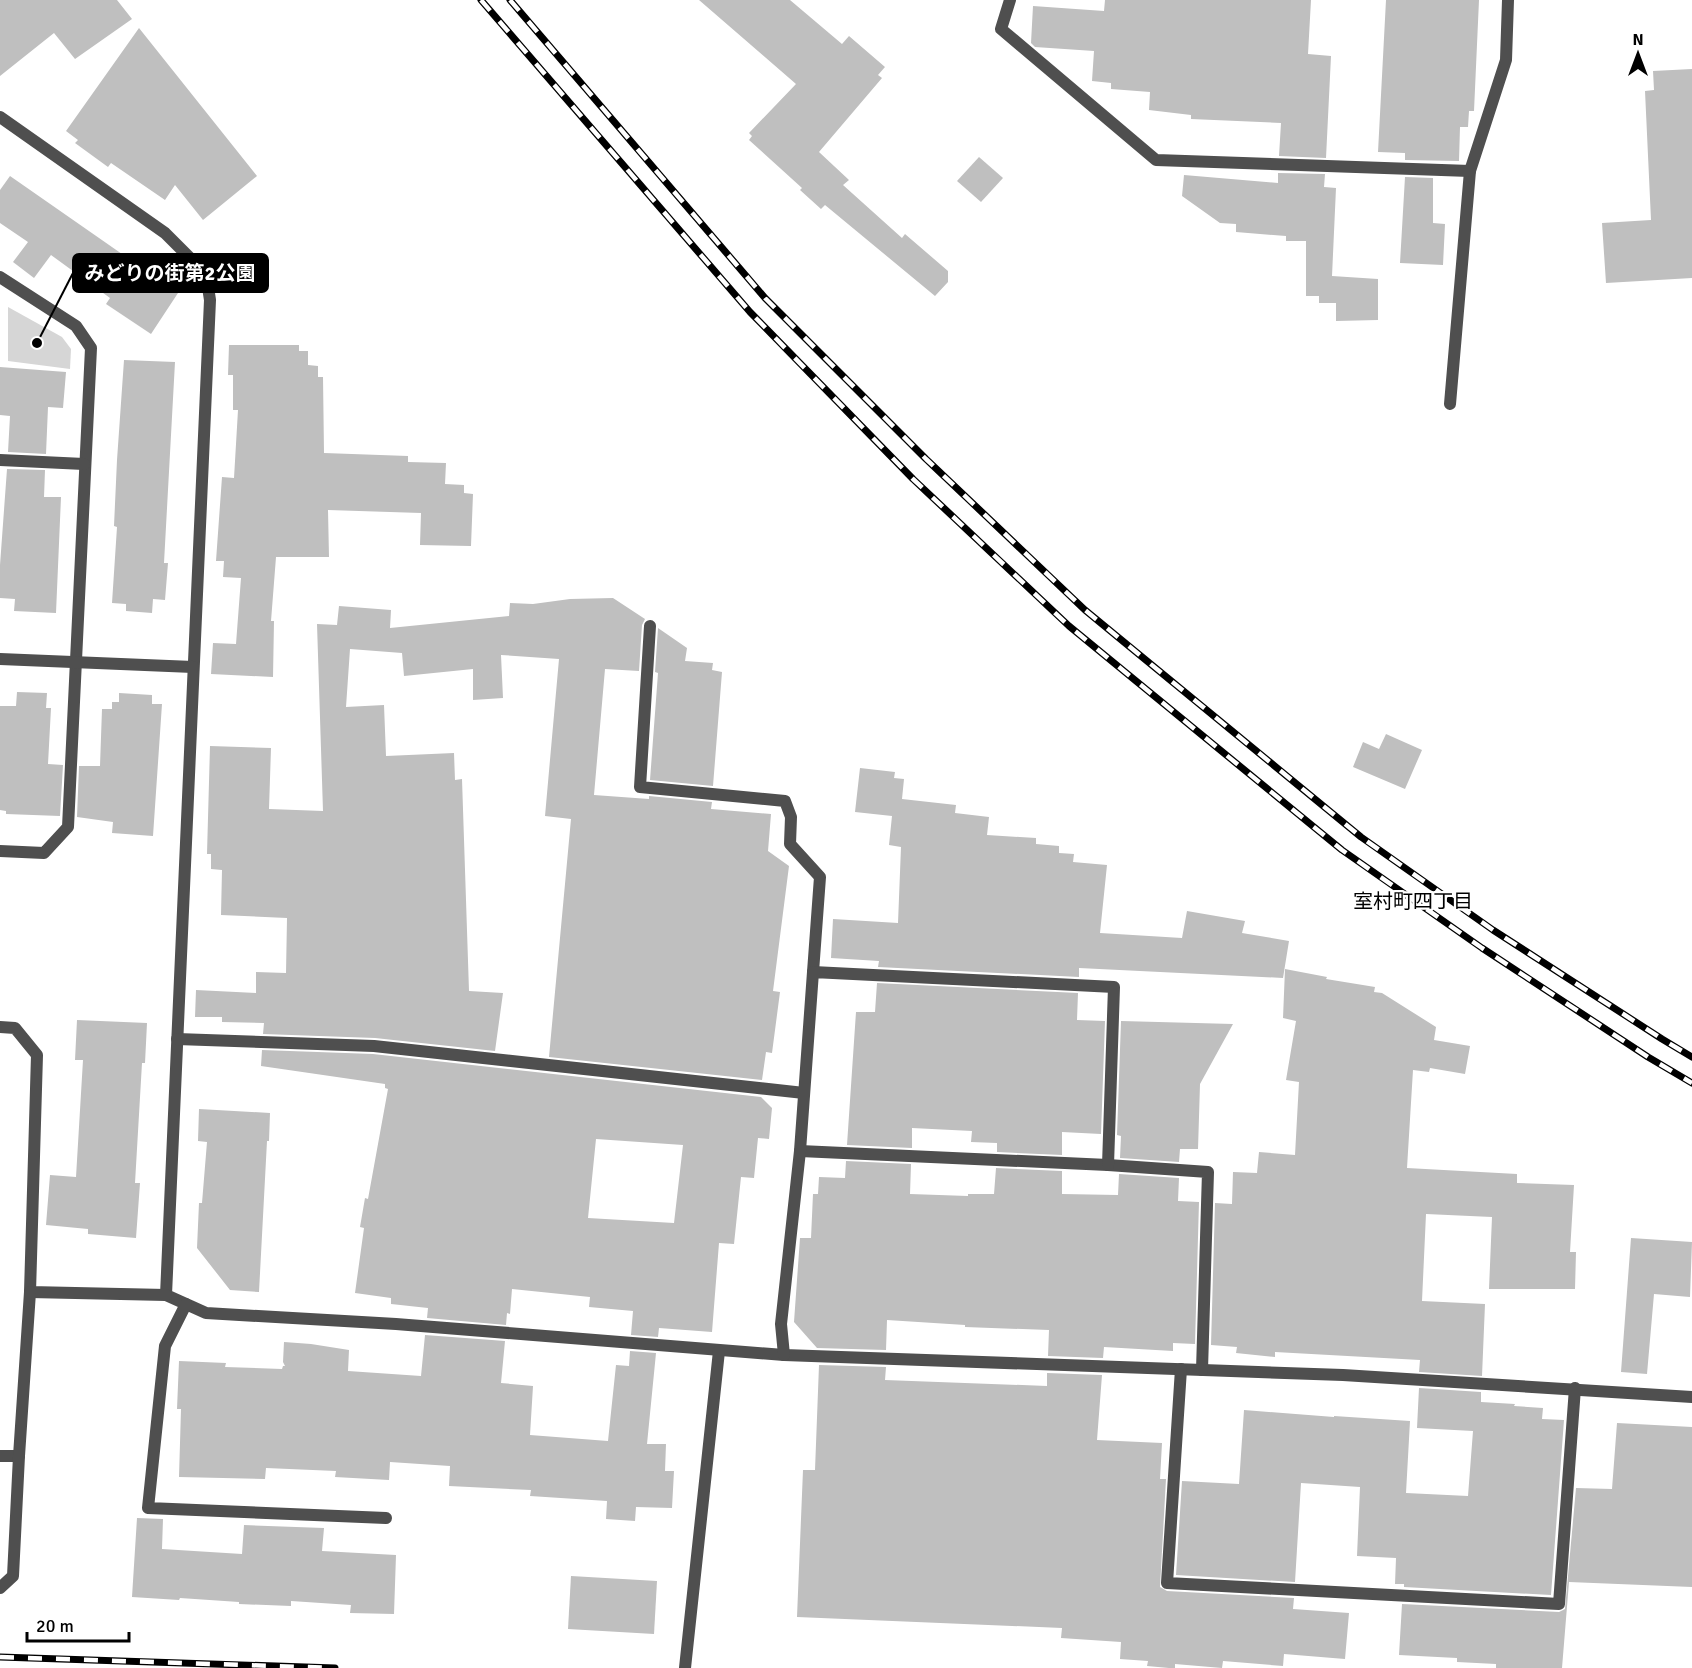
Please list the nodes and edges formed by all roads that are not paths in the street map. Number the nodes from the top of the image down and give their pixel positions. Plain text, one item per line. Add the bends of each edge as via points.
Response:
1 (1010, 0) edge
2 (1508, 0) edge
3 (0, 117) edge
4 (1470, 171) junction
5 (0, 278) edge
6 (1450, 404) dead end
7 (0, 460) edge
8 (84, 464) junction
9 (651, 626) dead end
10 (0, 659) edge
11 (75, 663) junction
12 (194, 667) junction
13 (0, 851) edge
14 (813, 972) junction
15 (0, 1028) edge
16 (177, 1039) junction
17 (804, 1093) junction
18 (800, 1151) junction
19 (1107, 1165) junction
20 (30, 1292) junction
21 (166, 1294) junction
22 (186, 1304) junction
23 (719, 1352) junction
24 (784, 1355) junction
25 (1181, 1369) junction
26 (1202, 1370) junction
27 (1575, 1388) junction
28 (1692, 1397) edge
29 (0, 1456) edge
30 (19, 1456) junction
31 (386, 1518) dead end
32 (0, 1588) edge
33 (685, 1668) edge

1 - 4 street via 1001,29 1156,160
2 - 4 street via 1506,60
3 - 12 street via 165,233 206,274 210,300
4 - 6 street
5 - 8 street via 76,326 91,348
7 - 8 street
8 - 11 street
9 - 14 street via 640,787 785,801 791,817 790,844 820,877
10 - 11 street
11 - 12 street
11 - 13 street via 68,826 44,853
12 - 16 street
14 - 17 street
14 - 19 street via 1114,987
15 - 20 street via 15,1028 37,1055
16 - 17 street via 374,1046
16 - 21 street
17 - 18 street
18 - 19 street
18 - 24 street via 781,1324
19 - 26 street via 1208,1172
20 - 21 street
20 - 30 street
21 - 22 street
22 - 23 street via 206,1313 396,1324
22 - 31 street via 165,1346 148,1508
23 - 24 street
23 - 33 street
24 - 25 street
25 - 26 street
25 - 27 street via 1167,1583 1559,1604
26 - 27 street
27 - 28 street
29 - 30 street
30 - 32 street via 14,1576

